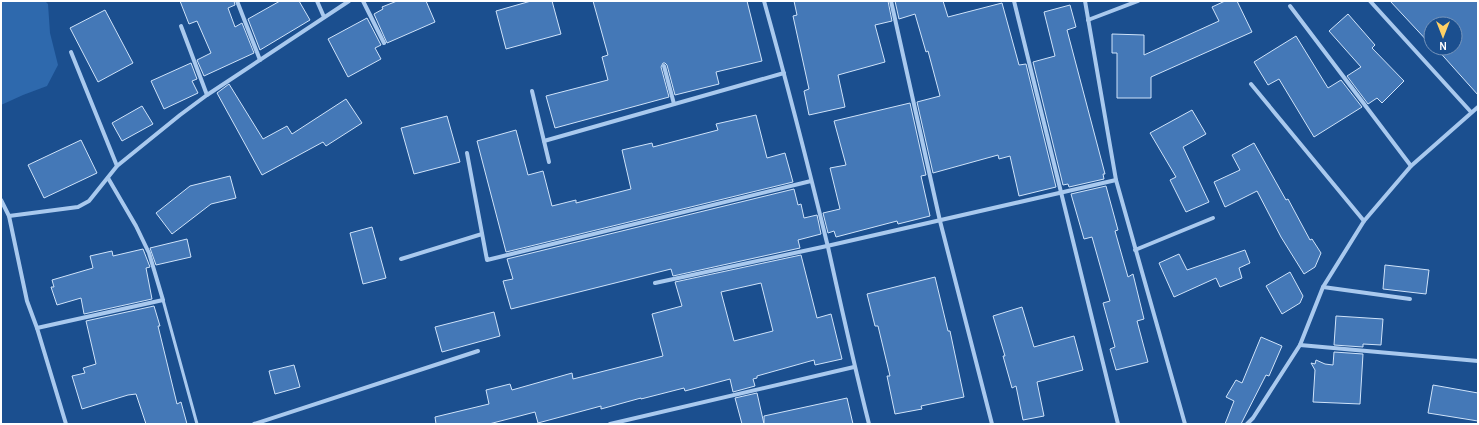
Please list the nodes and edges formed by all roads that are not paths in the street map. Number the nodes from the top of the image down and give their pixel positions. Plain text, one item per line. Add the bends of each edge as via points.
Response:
1 (237, 1) edge
2 (317, 1) edge
3 (349, 1) edge
4 (363, 1) edge
5 (764, 1) edge
6 (891, 1) edge
7 (1014, 1) edge
8 (1085, 1) edge
9 (1138, 1) edge
10 (1370, 1) edge
11 (1290, 6) dead end
12 (324, 17) junction
13 (1088, 20) junction
14 (181, 26) dead end
15 (384, 43) dead end
16 (71, 52) dead end
17 (260, 60) junction
18 (664, 66) dead end
19 (784, 73) junction
20 (1251, 84) dead end
21 (532, 92) dead end
22 (207, 95) junction
23 (674, 104) junction
24 (1478, 107) edge
25 (1471, 112) junction
26 (544, 141) junction
27 (467, 153) dead end
28 (549, 162) dead end
29 (117, 166) junction
30 (1411, 166) junction
31 (108, 178) junction
32 (1116, 180) junction
33 (811, 181) junction
34 (1061, 193) junction
35 (1, 200) edge
36 (9, 216) junction
37 (1213, 218) dead end
38 (940, 221) junction
39 (1364, 221) junction
40 (482, 234) junction
41 (827, 246) junction
42 (1135, 250) junction
43 (401, 259) dead end
44 (655, 283) dead end
45 (1323, 287) junction
46 (1410, 299) dead end
47 (163, 300) junction
48 (37, 328) junction
49 (1300, 346) junction
50 (478, 351) dead end
51 (1478, 361) edge
52 (854, 367) junction
53 (66, 424) edge
54 (197, 424) edge
55 (254, 424) edge
56 (610, 424) edge
57 (869, 424) edge
58 (992, 424) edge
59 (1118, 424) edge
60 (1185, 424) edge
61 (1247, 424) edge

1 - 17 street
2 - 12 street
3 - 12 street
4 - 15 street
5 - 19 street
6 - 38 street
7 - 34 street
8 - 13 street
9 - 13 street
10 - 25 street
11 - 30 street
12 - 17 street
13 - 32 street
14 - 22 street
16 - 29 street
17 - 22 street
18 - 23 street
19 - 23 street
19 - 33 street
20 - 39 street
21 - 26 street
22 - 29 street
23 - 26 street
24 - 25 street
25 - 30 street
26 - 28 street
27 - 40 street
29 - 31 street
30 - 39 street
31 - 36 street via 89,201 78,207
31 - 47 street via 149,253
32 - 34 street
32 - 42 street
33 - 40 street via 487,260
33 - 41 street
34 - 38 street
34 - 59 street
35 - 36 street
36 - 48 street via 28,301
37 - 42 street
38 - 41 street
38 - 58 street
39 - 45 street
40 - 43 street
41 - 44 street
41 - 52 street
42 - 60 street
45 - 46 street
45 - 49 street
47 - 48 street
47 - 54 lane
48 - 53 street
49 - 51 street
49 - 61 street
50 - 55 street
52 - 56 street
52 - 57 street

